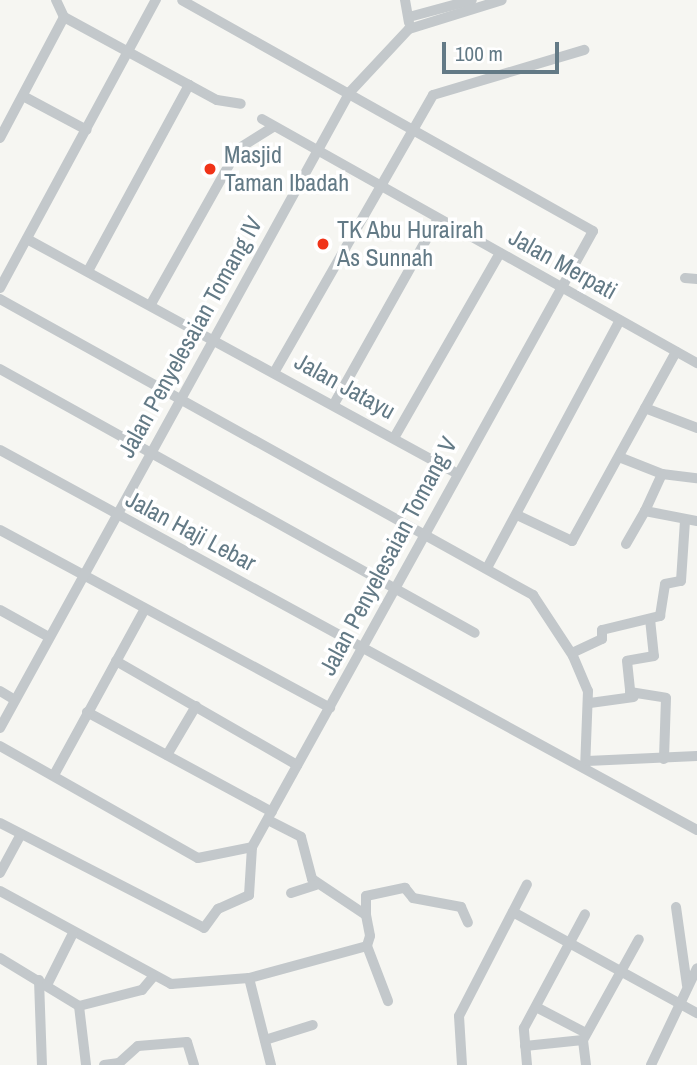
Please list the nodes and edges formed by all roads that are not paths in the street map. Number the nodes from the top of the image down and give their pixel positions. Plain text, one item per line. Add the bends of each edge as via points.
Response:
1 (56, 0) edge
2 (156, 0) edge
3 (182, 0) edge
4 (405, 0) edge
5 (472, 0) edge
6 (502, 0) edge
7 (64, 17) junction
8 (409, 23) junction
9 (128, 50) junction
10 (584, 50) dead end
11 (189, 85) junction
12 (349, 92) junction
13 (23, 96) junction
14 (241, 104) dead end
15 (262, 119) dead end
16 (272, 127) junction
17 (412, 127) junction
18 (87, 130) junction
19 (0, 138) edge
20 (315, 152) junction
21 (377, 185) junction
22 (438, 219) junction
23 (27, 239) junction
24 (500, 253) junction
25 (88, 271) junction
26 (685, 278) dead end
27 (697, 279) edge
28 (560, 286) junction
29 (0, 288) edge
30 (0, 299) edge
31 (151, 304) junction
32 (620, 320) junction
33 (212, 338) junction
34 (677, 352) junction
35 (697, 363) edge
36 (0, 369) edge
37 (275, 371) junction
38 (179, 400) junction
39 (334, 404) junction
40 (645, 408) junction
41 (697, 428) edge
42 (394, 438) junction
43 (0, 450) edge
44 (150, 453) junction
45 (619, 457) junction
46 (457, 473) junction
47 (662, 474) junction
48 (697, 478) edge
49 (645, 511) junction
50 (116, 515) junction
51 (517, 515) junction
52 (685, 521) junction
53 (697, 521) edge
54 (0, 530) edge
55 (425, 533) junction
56 (626, 544) dead end
57 (697, 564) edge
58 (683, 566) junction
59 (487, 568) junction
60 (83, 576) junction
61 (396, 586) junction
62 (145, 609) junction
63 (0, 610) edge
64 (650, 619) junction
65 (475, 633) dead end
66 (49, 637) junction
67 (363, 646) junction
68 (572, 653) junction
69 (116, 661) junction
70 (0, 691) edge
71 (634, 697) junction
72 (15, 700) junction
73 (590, 703) junction
74 (196, 706) junction
75 (330, 708) junction
76 (88, 712) junction
77 (0, 728) edge
78 (0, 746) edge
79 (167, 755) junction
80 (697, 756) edge
81 (664, 759) junction
82 (297, 765) junction
83 (586, 765) junction
84 (54, 775) junction
85 (270, 816) junction
86 (0, 823) edge
87 (697, 830) edge
88 (22, 834) junction
89 (252, 847) junction
90 (0, 873) edge
91 (527, 884) dead end
92 (316, 885) junction
93 (0, 891) edge
94 (291, 892) dead end
95 (676, 907) dead end
96 (513, 912) junction
97 (366, 915) junction
98 (585, 915) dead end
99 (468, 923) dead end
100 (74, 933) junction
101 (639, 939) dead end
102 (570, 943) junction
103 (367, 946) junction
104 (0, 958) edge
105 (697, 968) edge
106 (621, 971) junction
107 (153, 977) junction
108 (248, 978) junction
109 (43, 983) junction
110 (688, 985) junction
111 (388, 1001) dead end
112 (678, 1002) junction
113 (79, 1006) junction
114 (536, 1007) junction
115 (697, 1013) edge
116 (313, 1025) dead end
117 (584, 1037) junction
118 (265, 1040) junction
119 (525, 1046) junction
120 (42, 1065) edge
121 (86, 1065) edge
122 (104, 1065) edge
123 (194, 1065) edge
124 (271, 1065) edge
125 (462, 1065) edge
126 (527, 1065) edge
127 (586, 1065) edge
128 (651, 1065) edge

1 - 7 street
2 - 9 street
3 - 12 street
4 - 8 street
5 - 8 street
6 - 8 street, Jalan Penyelesaian Tomang IV
7 - 9 street
7 - 13 street
8 - 12 street, Jalan Penyelesaian Tomang IV
9 - 11 street
9 - 18 street
10 - 17 street via 436,93
11 - 14 street
11 - 25 street
12 - 17 street
12 - 20 street, Jalan Penyelesaian Tomang IV
13 - 18 street
13 - 19 street
15 - 16 street, Jalan Merpati
16 - 20 street, Jalan Merpati
16 - 31 street via 238,149
17 - 21 street
17 - 28 street, Jalan Penyelesaian Tomang V via 592,226
18 - 23 street
20 - 21 street, Jalan Merpati
20 - 33 street, Jalan Penyelesaian Tomang IV
21 - 22 street, Jalan Merpati
21 - 37 street
22 - 24 street, Jalan Merpati
22 - 39 street
23 - 25 street, Jalan Jatayu
23 - 29 street
24 - 28 street, Jalan Merpati
24 - 42 street
25 - 31 street, Jalan Jatayu
26 - 27 street
28 - 32 street, Jalan Merpati
28 - 46 street, Jalan Penyelesaian Tomang V
30 - 38 street
31 - 33 street, Jalan Jatayu
32 - 34 street, Jalan Merpati
32 - 51 street
33 - 37 street, Jalan Jatayu
33 - 38 street, Jalan Penyelesaian Tomang IV
34 - 35 street, Jalan Merpati
34 - 40 street
36 - 44 street
37 - 39 street, Jalan Jatayu
38 - 44 street, Jalan Penyelesaian Tomang IV
38 - 55 street
39 - 42 street, Jalan Jatayu
40 - 41 street
40 - 45 street
42 - 46 street, Jalan Jatayu
43 - 50 street, Jalan Haji Lebar
44 - 50 street, Jalan Penyelesaian Tomang IV
44 - 61 street
45 - 47 street
45 - 51 street via 569,542
46 - 55 street, Jalan Penyelesaian Tomang V
47 - 48 street
47 - 49 street
49 - 52 street
49 - 56 street
50 - 60 street, Jalan Penyelesaian Tomang IV
50 - 67 street, Jalan Haji Lebar
51 - 59 street
52 - 53 street
52 - 58 street
54 - 60 street
55 - 59 street
55 - 61 street, Jalan Penyelesaian Tomang V
57 - 58 street
58 - 64 street via 681,582 665,584 660,616
59 - 68 street via 533,595
60 - 62 street
60 - 66 street, Jalan Penyelesaian Tomang IV
61 - 65 street
61 - 67 street, Jalan Penyelesaian Tomang V
62 - 69 street
62 - 75 street
63 - 66 street
64 - 68 street via 602,630 602,639
64 - 71 street via 654,656 627,662
66 - 72 street, Jalan Penyelesaian Tomang IV
67 - 75 street, Jalan Penyelesaian Tomang V
67 - 83 street, Jalan Haji Lebar
68 - 73 street
69 - 74 street
69 - 76 street
70 - 72 street
71 - 73 street
71 - 81 street via 666,698
72 - 77 street, Jalan Penyelesaian Tomang IV
73 - 83 street
74 - 79 street
74 - 82 street
75 - 82 street, Jalan Penyelesaian Tomang V
76 - 79 street
76 - 84 street
78 - 84 street
79 - 85 street
80 - 81 street
81 - 83 street
82 - 85 street, Jalan Penyelesaian Tomang V
83 - 87 street, Jalan Haji Lebar
84 - 89 street via 198,858
85 - 89 street, Jalan Penyelesaian Tomang V
85 - 92 street via 301,837
86 - 88 street
88 - 89 street via 204,928 218,909 249,895
88 - 90 street
91 - 96 street
92 - 94 street
92 - 97 street
93 - 100 street
95 - 110 street
96 - 102 street
96 - 125 street via 459,1016
97 - 99 street via 366,896 405,888 413,898 461,907
97 - 103 street
98 - 102 street
100 - 107 street
100 - 109 street
101 - 106 street
102 - 106 street
102 - 114 street
103 - 108 street
103 - 111 street
104 - 109 street
105 - 110 street
106 - 112 street
106 - 117 street
107 - 108 street via 179,986
107 - 113 street via 142,990
108 - 118 street
109 - 113 street
109 - 120 street
110 - 112 street
112 - 115 street
112 - 128 street
113 - 121 street
114 - 117 street
114 - 119 street via 524,1028
116 - 118 street
117 - 119 street
117 - 127 street
118 - 124 street
119 - 126 street
122 - 123 street via 119,1063 138,1046 187,1042

